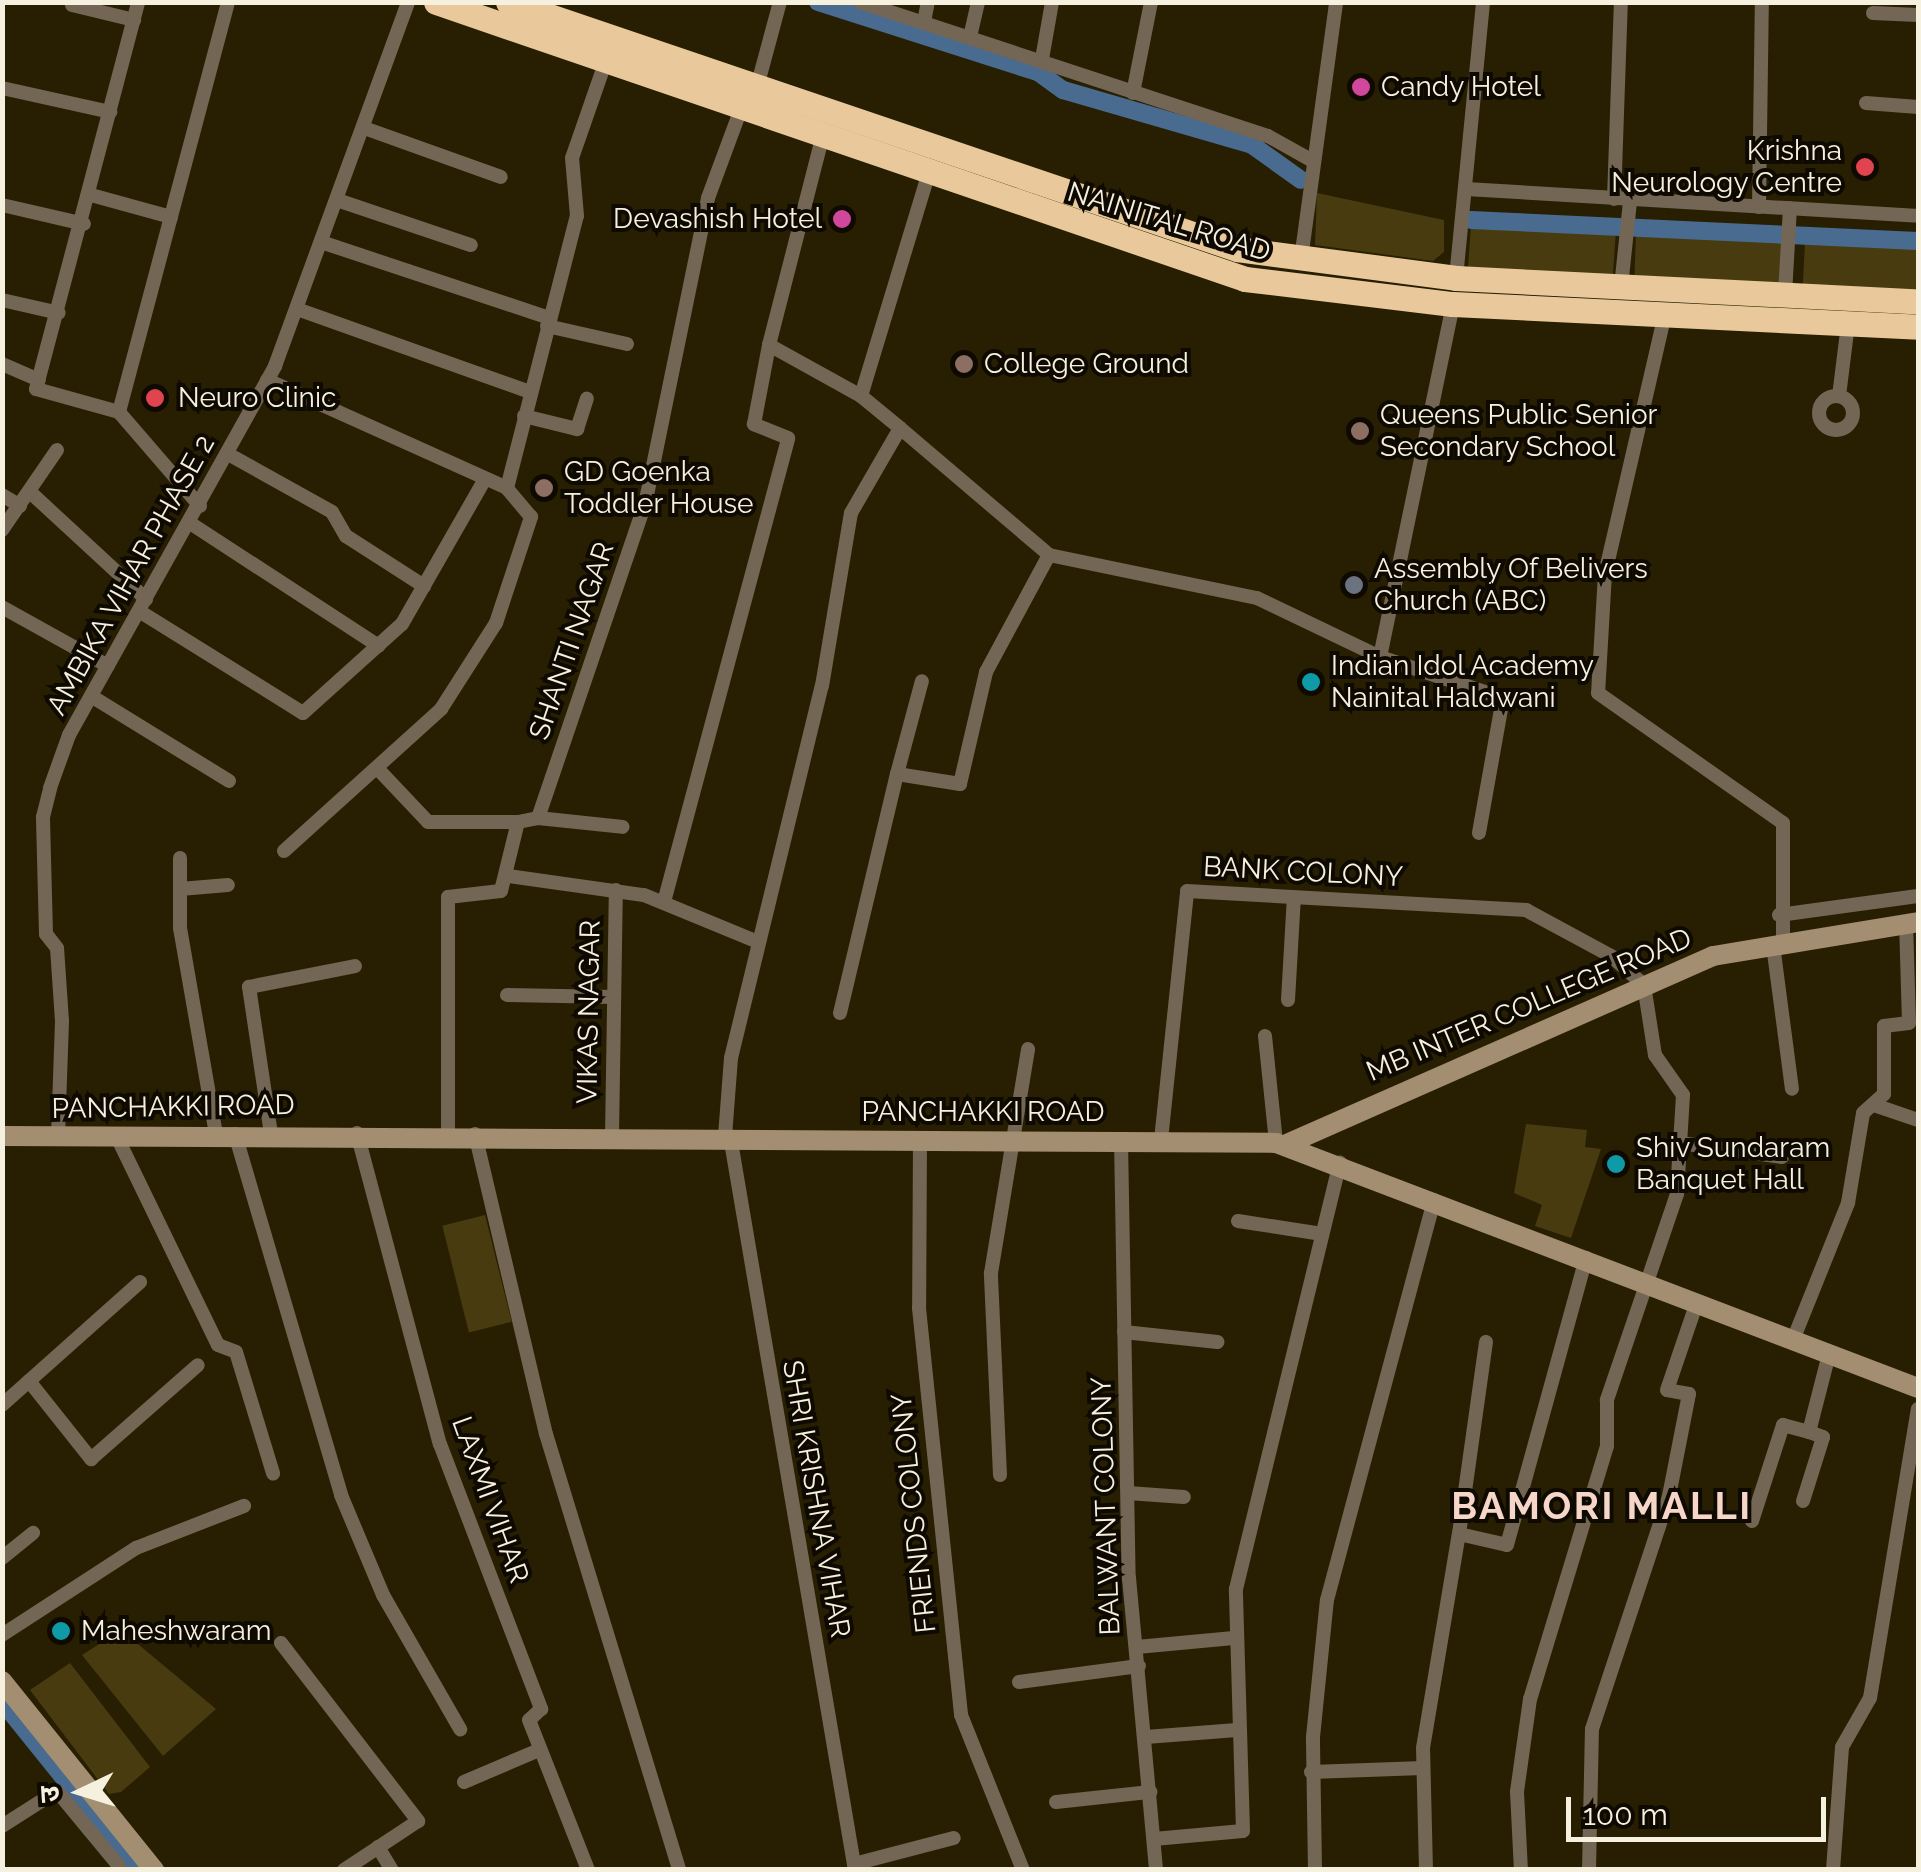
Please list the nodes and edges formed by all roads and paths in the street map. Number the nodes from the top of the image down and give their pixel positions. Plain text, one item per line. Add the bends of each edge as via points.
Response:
1 (138, 2) edge
2 (228, 2) edge
3 (408, 2) edge
4 (508, 2) edge
5 (780, 2) edge
6 (860, 2) edge
7 (928, 2) edge
8 (978, 2) edge
9 (1052, 2) edge
10 (1152, 2) edge
11 (1336, 2) edge
12 (1483, 2) edge
13 (1621, 2) edge
14 (1762, 2) edge
15 (452, 5) edge
16 (72, 6) dead end
17 (1872, 13) dead end
18 (1918, 15) edge
19 (134, 20) junction
20 (924, 22) junction
21 (616, 37) junction
22 (970, 37) junction
23 (1042, 59) junction
24 (606, 63) junction
25 (2, 88) edge
26 (756, 88) junction
27 (1133, 93) junction
28 (1866, 103) dead end
29 (1918, 107) edge
30 (742, 110) junction
31 (110, 112) junction
32 (367, 129) junction
33 (822, 139) junction
34 (1313, 161) junction
35 (928, 176) junction
36 (501, 177) dead end
37 (1466, 188) junction
38 (91, 195) junction
39 (1614, 200) junction
40 (340, 201) junction
41 (1630, 201) junction
42 (2, 205) edge
43 (1758, 206) junction
44 (1790, 208) junction
45 (1918, 216) edge
46 (171, 217) junction
47 (84, 224) junction
48 (324, 243) junction
49 (471, 245) dead end
50 (1300, 260) junction
51 (1621, 287) junction
52 (1296, 290) junction
53 (1455, 291) junction
54 (1786, 294) junction
55 (2, 300) edge
56 (1667, 302) junction
57 (1918, 302) edge
58 (297, 310) junction
59 (59, 313) junction
60 (548, 322) junction
61 (1848, 324) junction
62 (1918, 327) edge
63 (627, 344) dead end
64 (769, 346) junction
65 (2, 364) edge
66 (39, 380) junction
67 (267, 380) junction
68 (530, 392) junction
69 (861, 396) junction
70 (1839, 396) dead end
71 (587, 399) dead end
72 (119, 412) junction
73 (524, 416) junction
74 (900, 428) junction
75 (58, 450) dead end
76 (228, 454) junction
77 (484, 480) junction
78 (507, 488) junction
79 (30, 492) junction
80 (2, 495) edge
81 (20, 506) junction
82 (200, 506) junction
83 (190, 523) junction
84 (2, 530) edge
85 (1049, 555) junction
86 (424, 586) junction
87 (143, 605) junction
88 (2, 607) edge
89 (379, 646) junction
90 (1380, 656) junction
91 (108, 666) junction
92 (922, 681) dead end
93 (91, 696) junction
94 (377, 768) junction
95 (897, 774) junction
96 (230, 781) dead end
97 (538, 818) junction
98 (518, 822) junction
99 (622, 828) dead end
100 (1479, 833) dead end
101 (284, 851) dead end
102 (180, 858) dead end
103 (508, 876) junction
104 (228, 885) dead end
105 (180, 889) junction
106 (616, 890) junction
107 (1918, 896) edge
108 (1294, 897) junction
109 (664, 902) junction
110 (1779, 915) junction
111 (1912, 923) edge
112 (758, 942) junction
113 (1778, 944) junction
114 (355, 966) dead end
115 (1644, 985) junction
116 (507, 995) dead end
117 (613, 997) junction
118 (1288, 1000) dead end
119 (840, 1013) dead end
120 (1914, 1023) edge
121 (1264, 1036) dead end
122 (1028, 1049) dead end
123 (1792, 1089) dead end
124 (1874, 1105) junction
125 (1918, 1120) edge
126 (358, 1133) junction
127 (271, 1134) junction
128 (448, 1134) junction
129 (475, 1134) junction
130 (116, 1135) junction
131 (226, 1135) junction
132 (2, 1136) edge
133 (58, 1136) junction
134 (612, 1136) junction
135 (728, 1136) junction
136 (920, 1139) junction
137 (1016, 1139) junction
138 (1121, 1140) junction
139 (1161, 1140) junction
140 (1680, 1143) junction
141 (1281, 1144) junction
142 (1782, 1157) dead end
143 (1340, 1164) junction
144 (1434, 1200) junction
145 (1238, 1221) dead end
146 (1322, 1234) junction
147 (1586, 1258) junction
148 (140, 1282) dead end
149 (1648, 1282) junction
150 (1697, 1302) junction
151 (1124, 1332) junction
152 (1793, 1340) junction
153 (1217, 1342) dead end
154 (1486, 1342) dead end
155 (1829, 1354) junction
156 (198, 1365) dead end
157 (29, 1381) junction
158 (1918, 1388) edge
159 (2, 1405) edge
160 (1918, 1409) edge
161 (1809, 1432) junction
162 (273, 1473) dead end
163 (1000, 1476) dead end
164 (1128, 1493) junction
165 (1184, 1497) dead end
166 (1803, 1501) dead end
167 (244, 1506) dead end
168 (1752, 1521) dead end
169 (33, 1533) dead end
170 (1459, 1534) junction
171 (2, 1558) edge
172 (2, 1635) edge
173 (1234, 1638) junction
174 (281, 1643) dead end
175 (1136, 1647) junction
176 (1139, 1666) junction
177 (2, 1681) edge
178 (1019, 1682) dead end
179 (460, 1728) dead end
180 (1238, 1730) junction
181 (1146, 1737) junction
182 (539, 1750) junction
183 (1423, 1768) junction
184 (1312, 1772) junction
185 (464, 1782) dead end
186 (1150, 1792) junction
187 (1056, 1802) dead end
188 (2, 1826) edge
189 (954, 1838) dead end
190 (1154, 1839) junction
191 (378, 1847) junction
192 (126, 1861) edge
193 (854, 1867) edge
194 (154, 1870) edge
195 (344, 1870) edge
196 (392, 1870) edge
197 (588, 1870) edge
198 (679, 1870) edge
199 (1023, 1870) edge
200 (1156, 1870) edge
201 (1315, 1870) edge
202 (1426, 1870) edge
203 (1521, 1870) edge
204 (1589, 1870) edge
205 (1833, 1870) edge

1 - 19 street
2 - 46 street
3 - 32 street, AMBIKA VIHAR PHASE 2
4 - 21 highway, NAINITAL ROAD
5 - 26 street
6 - 20 street
7 - 20 street
8 - 22 street
9 - 23 street
10 - 27 street
11 - 34 street
12 - 37 street
13 - 39 street
14 - 43 street
15 - 24 highway, NAINITAL ROAD
16 - 19 street
17 - 18 street
19 - 31 street
20 - 22 street
21 - 24 highway
21 - 26 highway, NAINITAL ROAD
22 - 23 street
23 - 27 street
24 - 30 highway, NAINITAL ROAD
24 - 60 street via 572,158 577,216
25 - 31 street
26 - 50 highway, NAINITAL ROAD via 1164,229
27 - 34 street via 1268,136
28 - 29 street
30 - 33 highway, NAINITAL ROAD
30 - 97 street, SHANTI NAGAR via 708,198 646,500
31 - 38 street
32 - 36 street
32 - 40 street, AMBIKA VIHAR PHASE 2
33 - 35 highway, NAINITAL ROAD
33 - 64 street
34 - 50 street
35 - 52 highway, NAINITAL ROAD
35 - 69 street
37 - 39 street
37 - 53 street
38 - 46 street
38 - 47 street
39 - 41 street
40 - 48 street, AMBIKA VIHAR PHASE 2
40 - 49 street
41 - 43 street
41 - 51 street
42 - 47 street
43 - 44 street
44 - 45 street
44 - 54 street
46 - 72 street
47 - 59 street
48 - 58 street, AMBIKA VIHAR PHASE 2
48 - 60 street
50 - 52 highway
50 - 53 highway, NAINITAL ROAD
51 - 53 highway, NAINITAL ROAD
51 - 56 highway, NAINITAL ROAD
52 - 53 highway, NAINITAL ROAD
53 - 56 highway, NAINITAL ROAD
53 - 90 street
54 - 56 highway, NAINITAL ROAD
54 - 57 highway, NAINITAL ROAD
55 - 59 street
56 - 61 highway, NAINITAL ROAD
56 - 110 street via 1604,573 1598,692 1783,823
58 - 67 street, AMBIKA VIHAR PHASE 2
58 - 68 street
59 - 66 street
60 - 63 street
60 - 68 street
61 - 62 highway, NAINITAL ROAD
61 - 70 street
64 - 69 street
64 - 109 street via 754,424 788,438
65 - 66 street
66 - 72 street via 36,389
67 - 76 street, AMBIKA VIHAR PHASE 2
67 - 77 street
68 - 73 street
69 - 74 street
71 - 73 street via 576,429
72 - 82 street
73 - 78 street
74 - 85 street
74 - 112 street, SHRI KRISHNA VIHAR via 851,513 822,686
75 - 79 street
76 - 82 street, AMBIKA VIHAR PHASE 2
76 - 86 street via 332,512 346,536
77 - 78 street
77 - 86 street
78 - 94 street via 531,517 496,623 441,708
79 - 81 street
79 - 87 street
80 - 81 street
81 - 84 street
82 - 83 street, AMBIKA VIHAR PHASE 2
83 - 87 street, AMBIKA VIHAR PHASE 2
83 - 89 street
85 - 90 street via 1257,598
85 - 95 street via 986,672 960,784
86 - 89 street
87 - 89 street via 303,713
87 - 91 street, AMBIKA VIHAR PHASE 2
88 - 91 street
90 - 100 street via 1503,698 1507,716
91 - 93 street, AMBIKA VIHAR PHASE 2
92 - 95 street
93 - 96 street
93 - 133 street, AMBIKA VIHAR PHASE 2 via 43,817 46,934 57,948 62,1021
94 - 98 street via 428,822
94 - 101 street
95 - 119 street
97 - 98 street
97 - 99 street
98 - 103 street
102 - 105 street
103 - 106 street
103 - 128 street via 501,891 448,897
104 - 105 street
105 - 131 street
106 - 109 street
106 - 117 street, VIKAS NAGAR
107 - 110 street
108 - 115 street, BANK COLONY via 1526,910 1612,956
108 - 118 street
108 - 139 street, BANK COLONY via 1187,890
109 - 112 street
110 - 113 street
111 - 113 main road, MB INTER COLLEGE ROAD
111 - 120 street
112 - 135 street, SHRI KRISHNA VIHAR via 731,1058
113 - 115 main road, MB INTER COLLEGE ROAD via 1713,956
113 - 123 street
114 - 127 street via 249,988
115 - 140 street via 1655,1055 1682,1095
115 - 141 main road, MB INTER COLLEGE ROAD
116 - 117 street
117 - 134 street, VIKAS NAGAR
120 - 124 street via 1884,1026 1884,1094
121 - 141 street
122 - 137 street
124 - 125 street
124 - 152 street via 1862,1113 1848,1203 1818,1295
126 - 127 main road, PANCHAKKI ROAD
126 - 128 main road, PANCHAKKI ROAD
126 - 182 street, LAXMI VIHAR via 440,1444 541,1709 529,1720
127 - 131 main road, PANCHAKKI ROAD
128 - 129 main road, PANCHAKKI ROAD
129 - 134 main road, PANCHAKKI ROAD
129 - 198 street via 546,1434
130 - 131 main road, PANCHAKKI ROAD
130 - 133 main road, PANCHAKKI ROAD
130 - 162 street via 218,1345 236,1352
131 - 179 street via 341,1495 383,1595
132 - 133 main road, PANCHAKKI ROAD
134 - 135 main road, PANCHAKKI ROAD
135 - 136 main road, PANCHAKKI ROAD
135 - 193 street, SHRI KRISHNA VIHAR
136 - 137 main road, PANCHAKKI ROAD
136 - 199 street, FRIENDS COLONY via 919,1308 960,1715
137 - 138 main road, PANCHAKKI ROAD
137 - 163 street via 991,1273
138 - 139 main road, PANCHAKKI ROAD
138 - 151 street, BALWANT COLONY
139 - 141 main road, PANCHAKKI ROAD
140 - 142 street
140 - 149 street via 1670,1225
141 - 143 main road, PANCHAKKI ROAD
143 - 144 main road, PANCHAKKI ROAD
143 - 146 street
144 - 147 main road, PANCHAKKI ROAD
144 - 184 street via 1327,1600
145 - 146 street
146 - 173 street via 1251,1505
147 - 149 main road, PANCHAKKI ROAD
147 - 170 street via 1507,1545
148 - 157 street
149 - 150 main road, PANCHAKKI ROAD
149 - 203 street via 1607,1400 1607,1446 1530,1699 1517,1792
150 - 152 main road, PANCHAKKI ROAD
150 - 204 street via 1667,1390 1689,1394 1669,1496 1592,1729
151 - 153 street
151 - 164 street, BALWANT COLONY
152 - 155 main road, PANCHAKKI ROAD
154 - 170 street
155 - 158 main road, PANCHAKKI ROAD
155 - 161 street
156 - 157 street via 92,1459
157 - 159 street
160 - 205 street via 1870,1698 1842,1748
161 - 166 street via 1823,1437
161 - 168 street via 1782,1426
164 - 165 street
164 - 175 street, BALWANT COLONY
167 - 172 street via 136,1548
169 - 171 street
170 - 183 street
173 - 175 street
173 - 180 street
174 - 191 street via 418,1821
175 - 176 street, BALWANT COLONY
176 - 178 street
176 - 181 street, BALWANT COLONY
177 - 192 main road
180 - 181 street
180 - 190 street via 1243,1831
181 - 186 street, BALWANT COLONY
182 - 185 street
182 - 197 street, LAXMI VIHAR
183 - 184 street
183 - 202 street
184 - 201 street
186 - 187 street
186 - 190 street, BALWANT COLONY
188 - 192 street via 57,1791
189 - 193 street
190 - 200 street, BALWANT COLONY
191 - 195 street
191 - 196 street
192 - 194 main road

